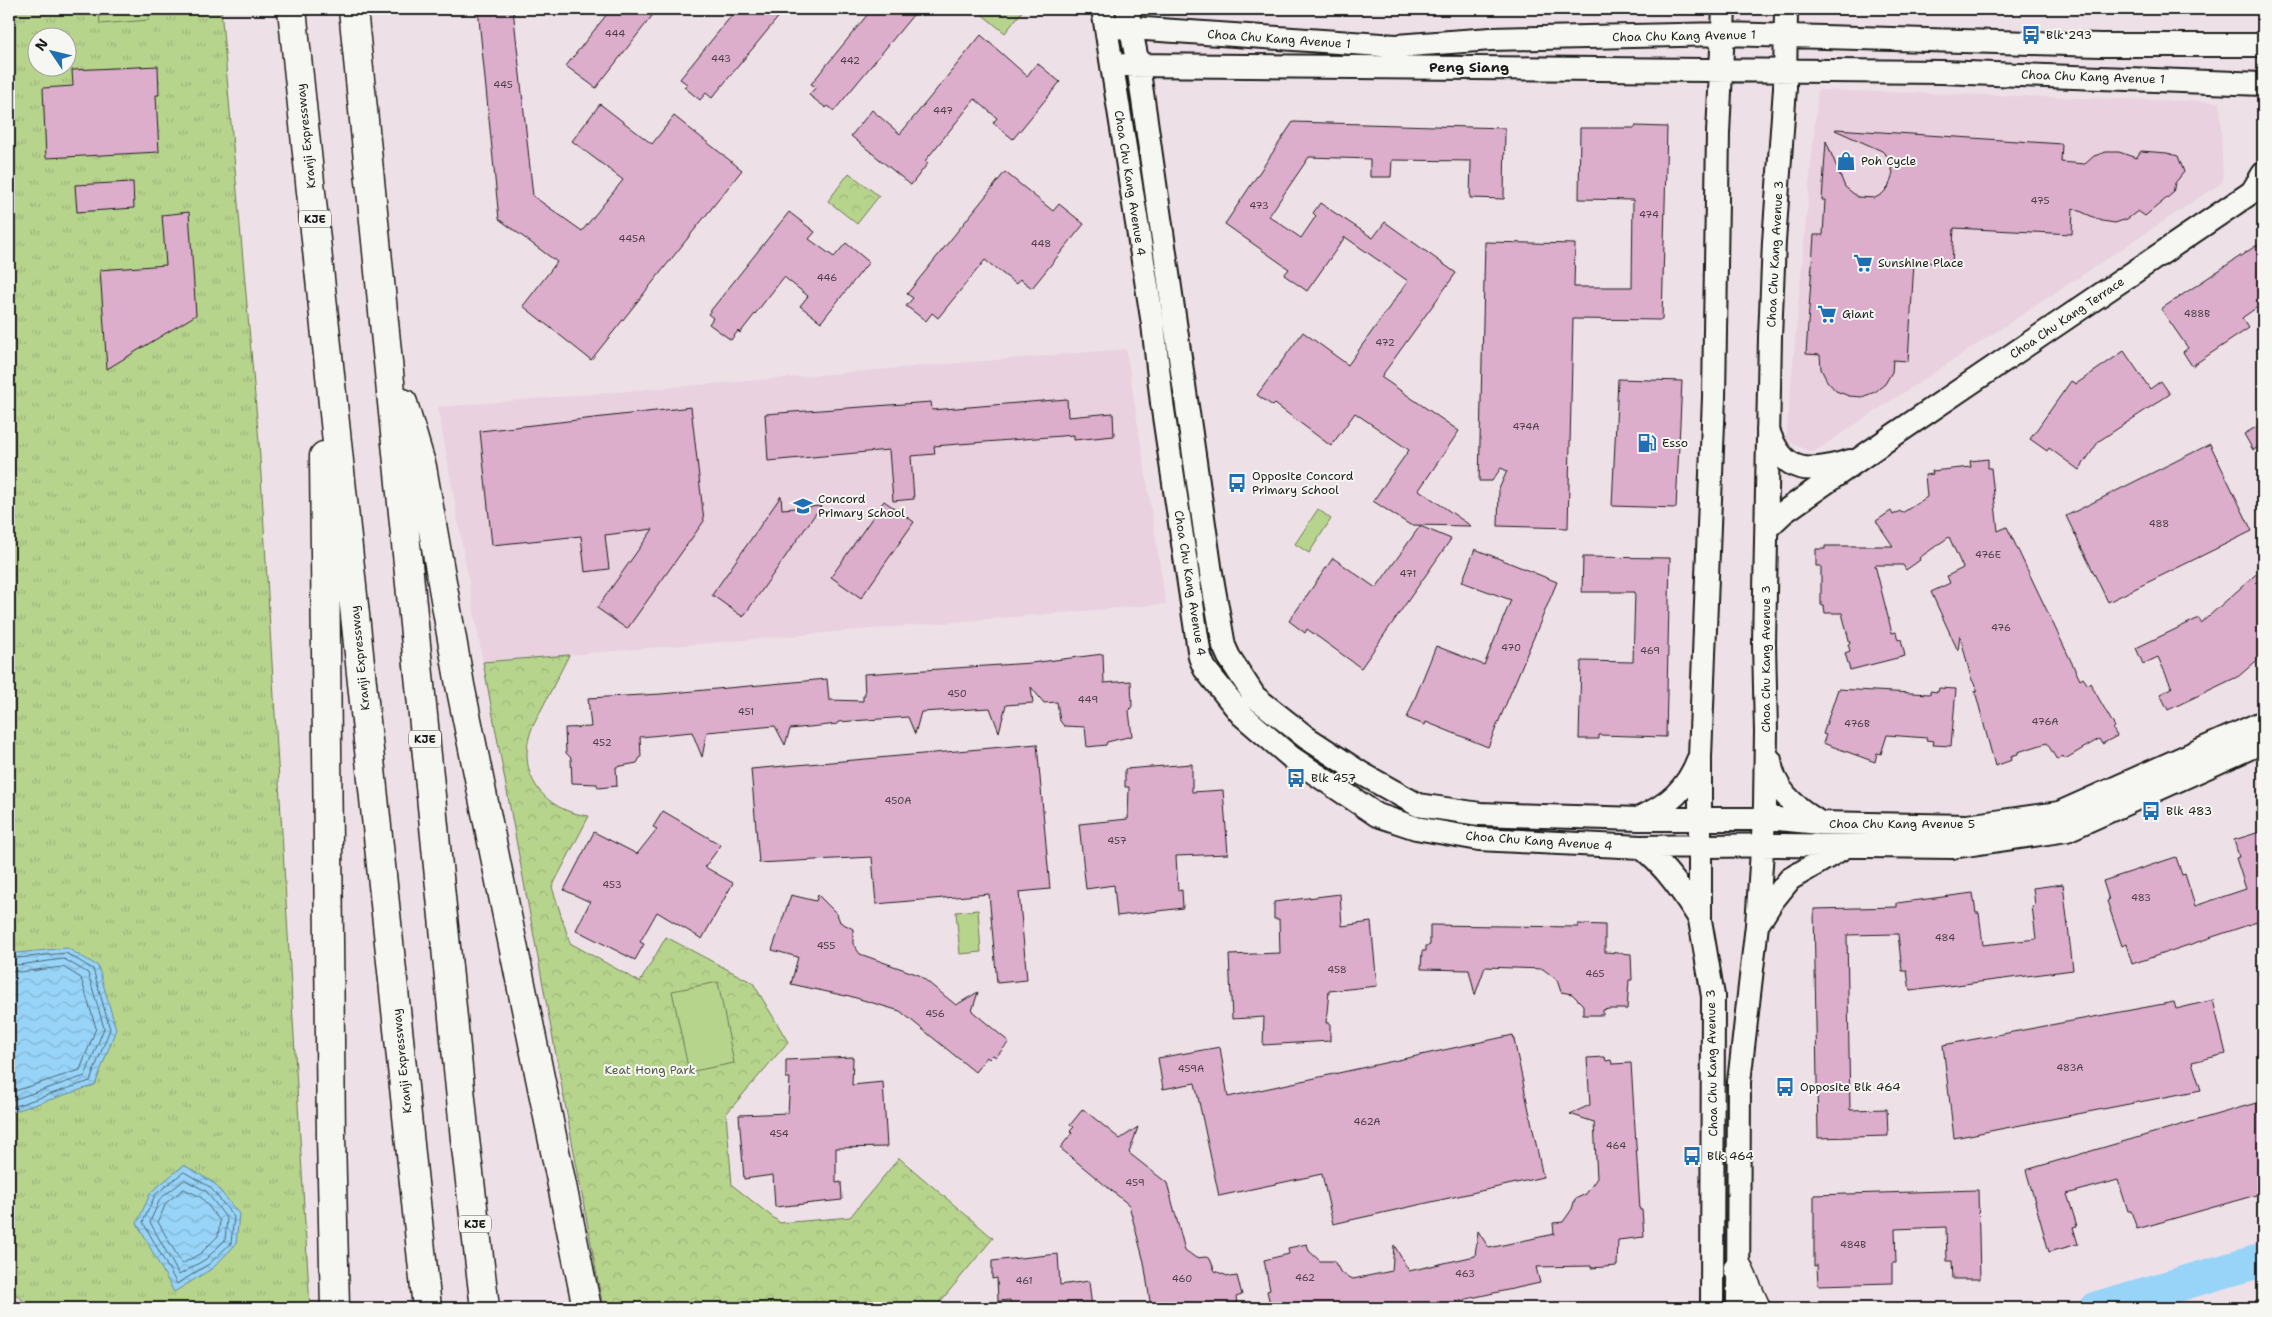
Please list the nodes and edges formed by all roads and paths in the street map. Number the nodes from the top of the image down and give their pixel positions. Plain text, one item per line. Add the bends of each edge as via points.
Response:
1 (292, 9) edge
2 (353, 9) edge
3 (1724, 9) edge
4 (1786, 9) edge
5 (1104, 17) edge
6 (1129, 18) edge
7 (1724, 34) junction
8 (1786, 35) junction
9 (2263, 45) edge
10 (1138, 65) junction
11 (1112, 66) junction
12 (1723, 70) junction
13 (1785, 71) junction
14 (2263, 84) edge
15 (2263, 174) edge
16 (385, 339) junction
17 (337, 428) junction
18 (1768, 429) junction
19 (1865, 456) junction
20 (1767, 528) junction
21 (2263, 722) edge
22 (1766, 732) junction
23 (2263, 742) edge
24 (1700, 757) junction
25 (1639, 818) junction
26 (1700, 819) junction
27 (1764, 819) junction
28 (1820, 823) junction
29 (1925, 836) junction
30 (1701, 846) junction
31 (1761, 846) junction
32 (1641, 847) junction
33 (1844, 847) junction
34 (1700, 920) junction
35 (1757, 925) junction
36 (1738, 1268) junction
37 (335, 1308) edge
38 (427, 1308) edge
39 (485, 1308) edge
40 (587, 1308) edge
41 (1712, 1308) edge
42 (1738, 1308) edge
43 (1756, 1308) edge

1 - 17 main road, Kranji Expressway / KJE
2 - 16 main road, KJE
3 - 7 street, Choa Chu Kang Avenue 3
4 - 8 street, Choa Chu Kang Avenue 3
5 - 6 street, Choa Chu Kang Avenue 1
5 - 11 street, Choa Chu Kang Avenue 4
6 - 7 street, Choa Chu Kang Avenue 1 via 1396,46 1491,40
6 - 10 street, Choa Chu Kang Avenue 4
7 - 8 street, Choa Chu Kang Avenue 1
7 - 12 street, Choa Chu Kang Avenue 3
8 - 9 street, Choa Chu Kang Avenue 1 via 2100,45
8 - 13 street, Choa Chu Kang Avenue 3
10 - 11 street, Choa Chu Kang Avenue 1
10 - 12 street, Choa Chu Kang Avenue 1
10 - 25 street, Choa Chu Kang Avenue 4 via 1211,573 1229,658 1256,697 1307,738 1418,805 1480,814
11 - 32 street, Choa Chu Kang Avenue 4 via 1153,324 1200,657 1205,670 1242,715 1292,758 1377,815 1416,828 1478,839
12 - 13 street, Choa Chu Kang Avenue 1
12 - 24 street, Choa Chu Kang Avenue 3 via 1718,133 1714,397
13 - 14 street, Choa Chu Kang Avenue 1 via 2026,75
13 - 18 street, Choa Chu Kang Avenue 3 via 1774,242
15 - 19 street, Choa Chu Kang Terrace via 2252,192
16 - 39 main road, KJE via 465,1139
16 - 40 main road via 422,467 460,685
17 - 37 main road via 325,444 324,451
17 - 38 main road, Kranji Expressway / KJE
18 - 19 street, Choa Chu Kang Terrace via 1781,455 1800,468 1816,470
18 - 20 street, Choa Chu Kang Avenue 3
19 - 20 street, Choa Chu Kang Terrace via 1784,512
20 - 22 street, Choa Chu Kang Avenue 3
21 - 29 street, Choa Chu Kang Avenue 5 via 2059,813 1967,826
22 - 27 street, Choa Chu Kang Avenue 3
22 - 28 street via 1771,772 1795,807
23 - 29 street, Choa Chu Kang Avenue 5 via 2067,830 1952,847
24 - 25 street via 1692,778 1664,806
24 - 26 street, Choa Chu Kang Avenue 3
25 - 26 street, Choa Chu Kang Avenue 4
26 - 27 street, Choa Chu Kang Avenue 5
26 - 30 street, Choa Chu Kang Avenue 3
27 - 28 street, Choa Chu Kang Avenue 5
27 - 31 street, Choa Chu Kang Avenue 3
28 - 29 street, Choa Chu Kang Avenue 5
29 - 33 street, Choa Chu Kang Avenue 5
30 - 31 street, Choa Chu Kang Avenue 5
30 - 32 street, Choa Chu Kang Avenue 4
30 - 34 street, Choa Chu Kang Avenue 3
31 - 33 street, Choa Chu Kang Avenue 5
31 - 35 street, Choa Chu Kang Avenue 3
32 - 34 street via 1659,861
33 - 35 street via 1790,878
34 - 41 street, Choa Chu Kang Avenue 3 via 1713,996
35 - 36 street, Choa Chu Kang Avenue 3 via 1739,1082
36 - 42 street, Choa Chu Kang Avenue 3
36 - 43 main road

